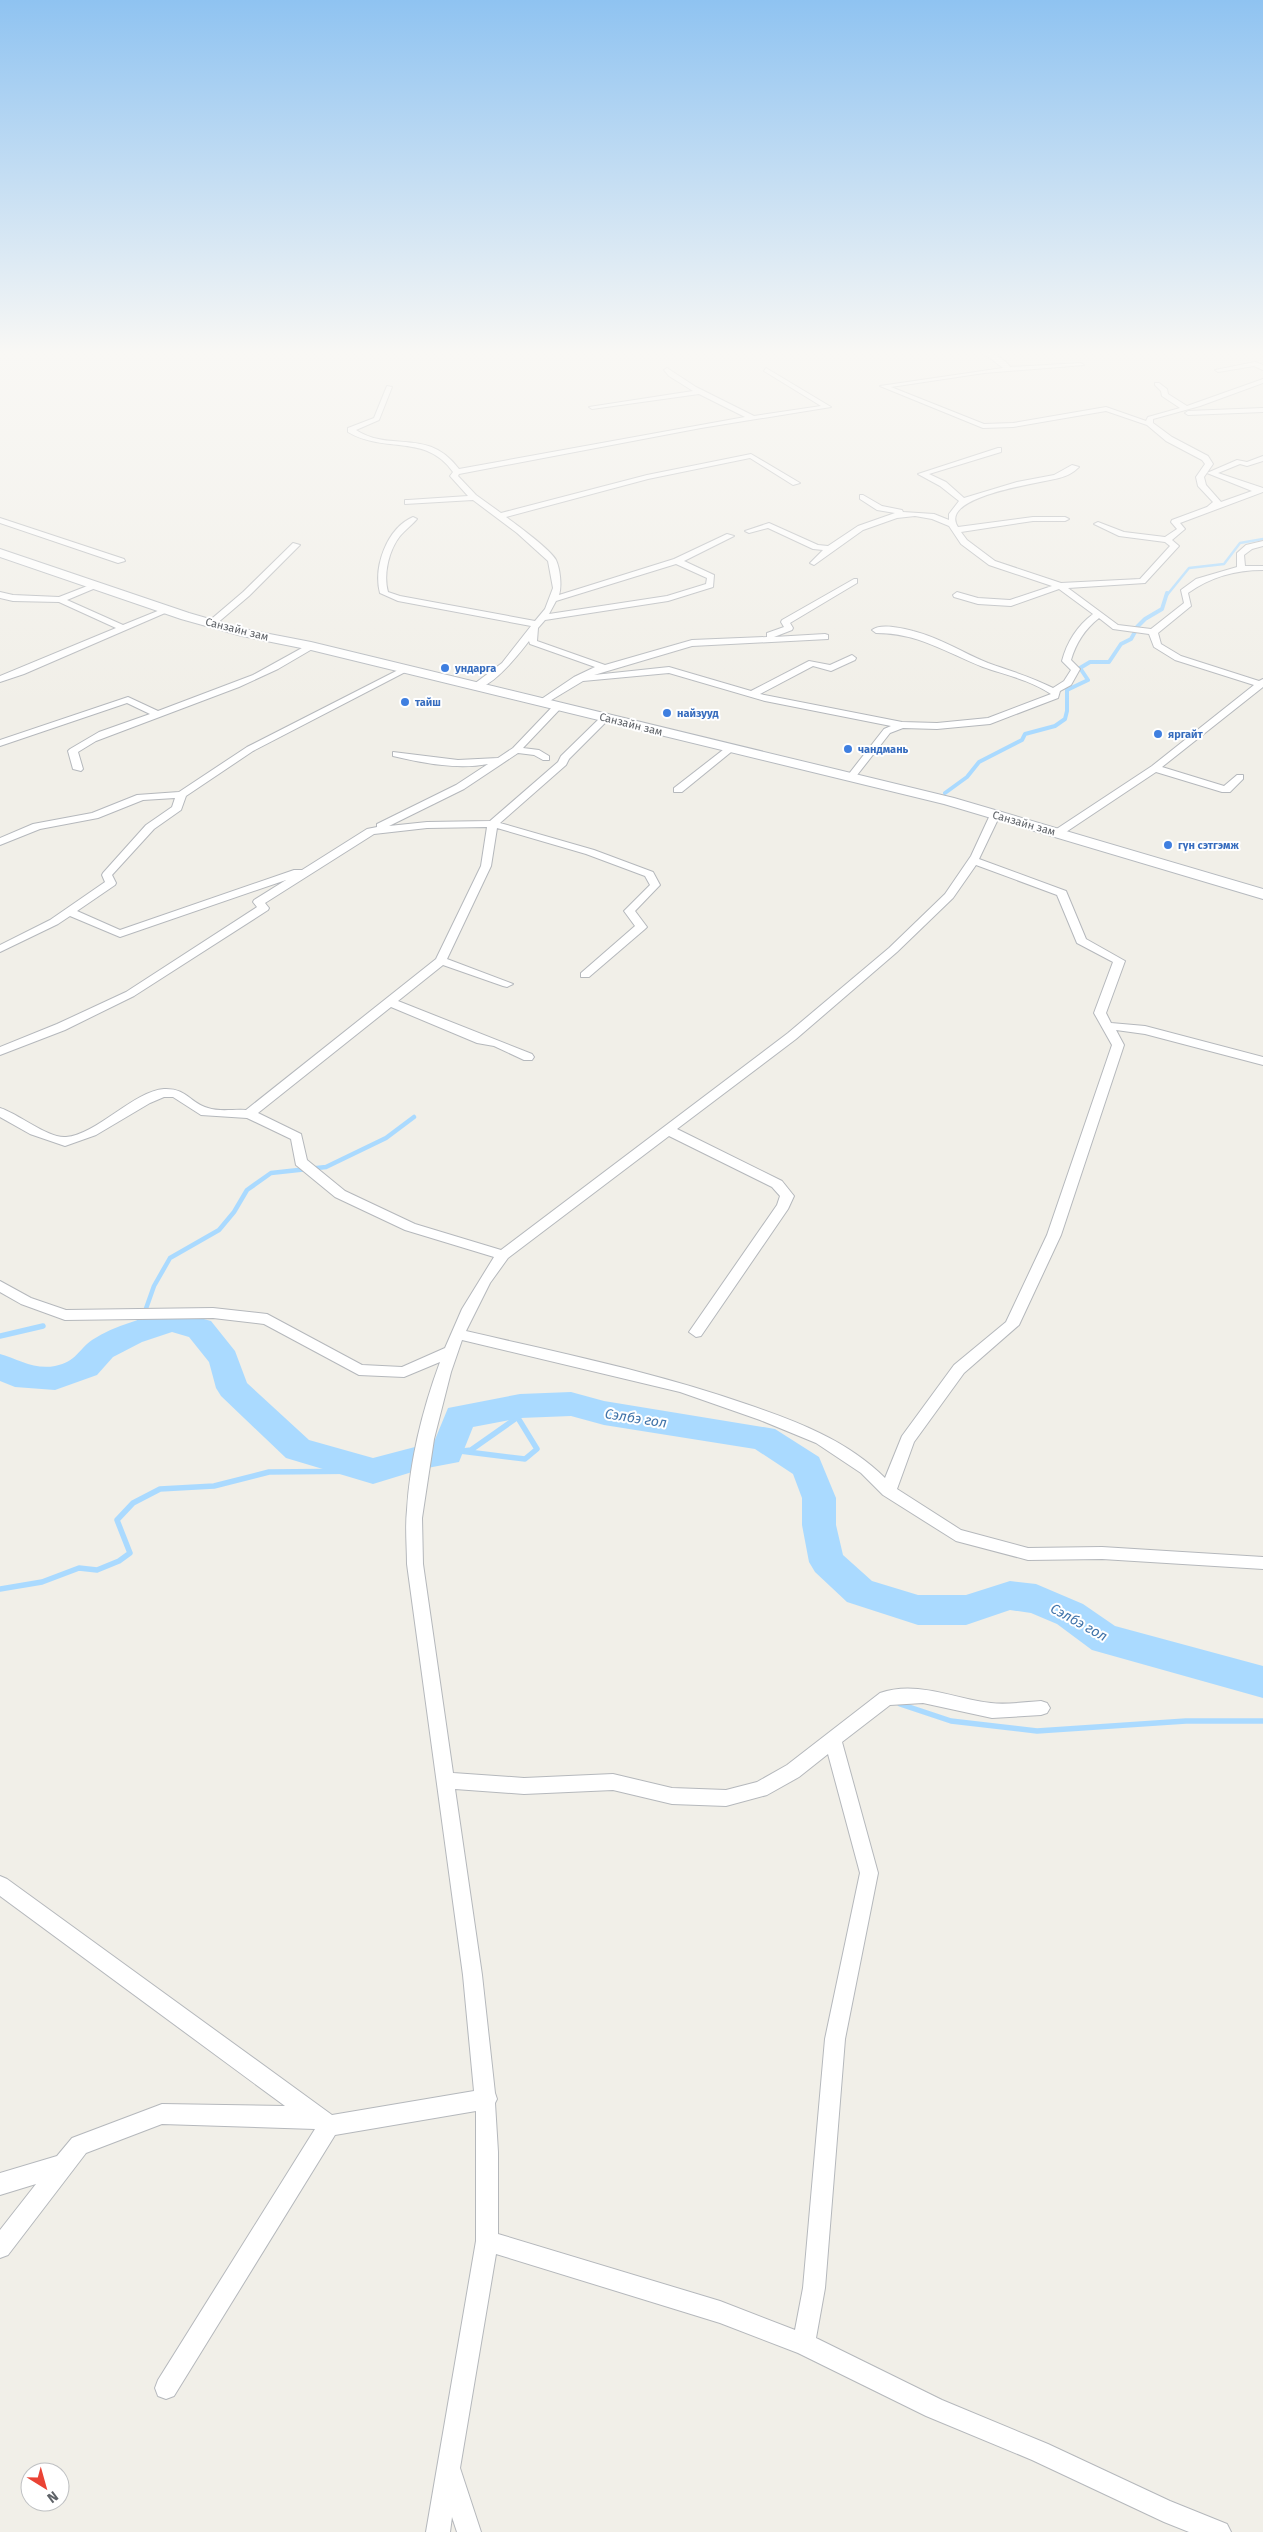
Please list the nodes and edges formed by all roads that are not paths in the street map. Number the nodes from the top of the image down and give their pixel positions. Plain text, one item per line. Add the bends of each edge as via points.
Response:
1 (467, 470) edge
2 (681, 470) edge
3 (775, 470) edge
4 (934, 470) edge
5 (1072, 470) edge
6 (1205, 470) edge
7 (1218, 470) edge
8 (457, 472) joint
9 (796, 483) dead end
10 (1261, 490) edge
11 (863, 497) dead end
12 (475, 498) junction
13 (963, 500) junction
14 (408, 502) dead end
15 (1210, 508) junction
16 (902, 512) junction
17 (500, 516) junction
18 (413, 519) dead end
19 (1065, 519) dead end
20 (0, 520) edge
21 (1098, 524) dead end
22 (954, 527) junction
23 (749, 530) dead end
24 (730, 536) dead end
25 (1167, 540) junction
26 (1263, 543) edge
27 (296, 545) dead end
28 (829, 549) junction
29 (0, 553) edge
30 (121, 561) dead end
31 (677, 561) junction
32 (814, 563) dead end
33 (1241, 568) junction
34 (1263, 568) edge
35 (854, 582) dead end
36 (95, 585) junction
37 (1060, 586) junction
38 (0, 595) edge
39 (957, 596) dead end
40 (13, 598) junction
41 (553, 599) junction
42 (60, 600) junction
43 (0, 605) edge
44 (168, 610) junction
45 (1099, 614) junction
46 (212, 624) junction
47 (537, 624) junction
48 (123, 628) junction
49 (876, 630) dead end
50 (1153, 632) junction
51 (825, 637) dead end
52 (750, 642) junction
53 (311, 646) junction
54 (656, 647) dead end
55 (852, 658) dead end
56 (629, 659) junction
57 (603, 667) junction
58 (407, 669) junction
59 (0, 679) edge
60 (577, 679) junction
61 (1262, 683) edge
62 (477, 686) junction
63 (1056, 692) junction
64 (753, 694) junction
65 (543, 702) junction
66 (558, 706) junction
67 (158, 715) junction
68 (606, 717) junction
69 (902, 726) junction
70 (0, 743) edge
71 (731, 748) junction
72 (396, 754) dead end
73 (512, 754) junction
74 (546, 758) dead end
75 (1154, 768) junction
76 (78, 769) dead end
77 (851, 777) junction
78 (1240, 777) dead end
79 (678, 790) dead end
80 (180, 795) junction
81 (995, 815) junction
82 (493, 824) junction
83 (371, 831) junction
84 (1059, 832) junction
85 (0, 842) edge
86 (973, 860) junction
87 (313, 868) junction
88 (1263, 894) edge
89 (69, 912) junction
90 (0, 949) edge
91 (441, 961) junction
92 (585, 975) dead end
93 (507, 984) dead end
94 (389, 1002) junction
95 (1108, 1026) junction
96 (0, 1050) edge
97 (528, 1057) dead end
98 (1263, 1061) edge
99 (0, 1112) edge
100 (249, 1114) junction
101 (668, 1130) junction
102 (503, 1255) junction
103 (0, 1286) edge
104 (696, 1332) dead end
105 (458, 1334) junction
106 (451, 1351) junction
107 (888, 1491) junction
108 (1263, 1563) edge
109 (1041, 1708) dead end
110 (833, 1740) junction
111 (445, 1780) junction
112 (0, 1885) edge
113 (486, 2099) junction
114 (323, 2121) junction
115 (63, 2165) junction
116 (0, 2184) edge
117 (487, 2241) junction
118 (0, 2247) edge
119 (804, 2344) junction
120 (166, 2388) dead end
121 (449, 2468) junction
122 (438, 2532) edge
123 (469, 2532) edge
124 (1219, 2532) edge

1 - 8 street
2 - 17 street
3 - 9 street
4 - 13 street via 922,474 943,484
5 - 13 street
6 - 15 street via 1200,477 1202,486 1216,502
7 - 10 street via 1211,473
8 - 12 street via 454,476
10 - 15 street
11 - 16 street via 880,508
12 - 14 street
12 - 17 street
13 - 22 street via 953,514
15 - 25 street via 1175,522 1181,529
16 - 22 street via 928,514
16 - 28 street via 858,530
17 - 41 street via 552,560 556,588
18 - 47 street via 395,536 387,552 381,586 384,593
19 - 22 street via 1033,518
20 - 30 street
21 - 25 street via 1122,534
22 - 37 street via 964,542 992,563
23 - 28 street via 769,524 816,547
24 - 31 street via 707,545 700,553
25 - 37 street via 1175,546 1142,581
26 - 33 street via 1249,547 1240,555
27 - 46 street
28 - 32 street
29 - 36 main road, Санзайн зам
31 - 41 street
31 - 47 street via 711,577 710,585 668,598
33 - 34 street
33 - 50 street via 1199,582 1184,592 1188,604
35 - 52 street via 785,622 789,628
36 - 42 street
36 - 44 main road, Санзайн зам
37 - 39 street via 1011,603
37 - 45 street
38 - 40 street
40 - 42 street
40 - 43 street
41 - 47 street
42 - 48 street
44 - 46 main road, Санзайн зам
44 - 48 street
45 - 50 street via 1116,627
45 - 63 street via 1089,621 1069,648 1066,661 1076,669 1068,683
46 - 53 main road, Санзайн зам
47 - 57 street via 533,642
47 - 62 street via 505,665
48 - 59 street
49 - 63 street via 912,633
50 - 61 street via 1157,645 1178,658
51 - 52 street
52 - 56 street via 692,643
53 - 58 main road, Санзайн зам
53 - 67 street via 286,663
54 - 56 street
55 - 64 street via 831,668 812,663
56 - 57 street
57 - 60 street
58 - 62 main road, Санзайн зам
58 - 80 street via 250,749
60 - 64 street via 669,670
60 - 65 street
61 - 75 street
62 - 65 main road, Санзайн зам
63 - 69 street via 1055,696 1035,705 990,721
64 - 69 street
65 - 66 main road, Санзайн зам
66 - 68 main road, Санзайн зам
66 - 73 street
67 - 70 street via 128,700
67 - 76 street via 88,739 73,751
68 - 71 main road, Санзайн зам
68 - 82 street via 564,758 563,763
69 - 77 street via 887,732
71 - 77 main road, Санзайн зам
71 - 79 street
72 - 73 street via 456,764 482,763
73 - 74 street via 536,752
73 - 83 street via 460,787
75 - 78 street via 1226,790
75 - 84 street
77 - 81 main road, Санзайн зам
80 - 85 street via 141,797 94,816 37,826
80 - 89 street via 178,808 150,827 107,875 111,884
81 - 84 main road, Санзайн зам
81 - 86 street
82 - 83 street via 427,825
82 - 91 street via 486,866
82 - 92 street via 590,852 649,874 655,885 629,911 641,927
83 - 87 street
84 - 88 main road, Санзайн зам
86 - 95 street via 1062,893 1081,941 1119,961 1100,1013
86 - 101 street via 949,896 833,1003
87 - 89 street via 276,878 120,934
87 - 96 street via 258,902 264,908 130,994 62,1027
89 - 90 street
91 - 93 street
91 - 94 street
94 - 97 street via 481,1040 497,1042
94 - 100 street
95 - 98 street via 1145,1030
95 - 107 street via 1118,1045 1054,1235 1012,1325 959,1370 907,1440
99 - 100 street via 34,1131 65,1142 92,1132 162,1093 176,1093 205,1112
100 - 102 street via 297,1137 300,1162 340,1194 410,1227
101 - 102 street
101 - 104 street via 777,1184 787,1196
102 - 105 street via 471,1302
103 - 106 street via 26,1301 65,1316 213,1313 267,1319 359,1370 404,1372
105 - 106 street
105 - 107 street via 682,1387 765,1416 821,1439 866,1470
106 - 111 street via 428,1433 415,1504 415,1564
107 - 108 street via 956,1535 1028,1554 1102,1553
109 - 110 street via 992,1711 923,1696 886,1698
110 - 111 street via 792,1771 761,1789 726,1798 672,1796 613,1782 524,1786
110 - 119 street via 869,1873 834,2038 814,2288
111 - 113 street
112 - 114 street
113 - 114 street
113 - 117 street
114 - 115 street via 162,2114 79,2144
114 - 120 street
115 - 116 street
115 - 118 street
117 - 119 street via 720,2312
117 - 121 street
119 - 124 street via 934,2408
121 - 122 street
121 - 123 street

